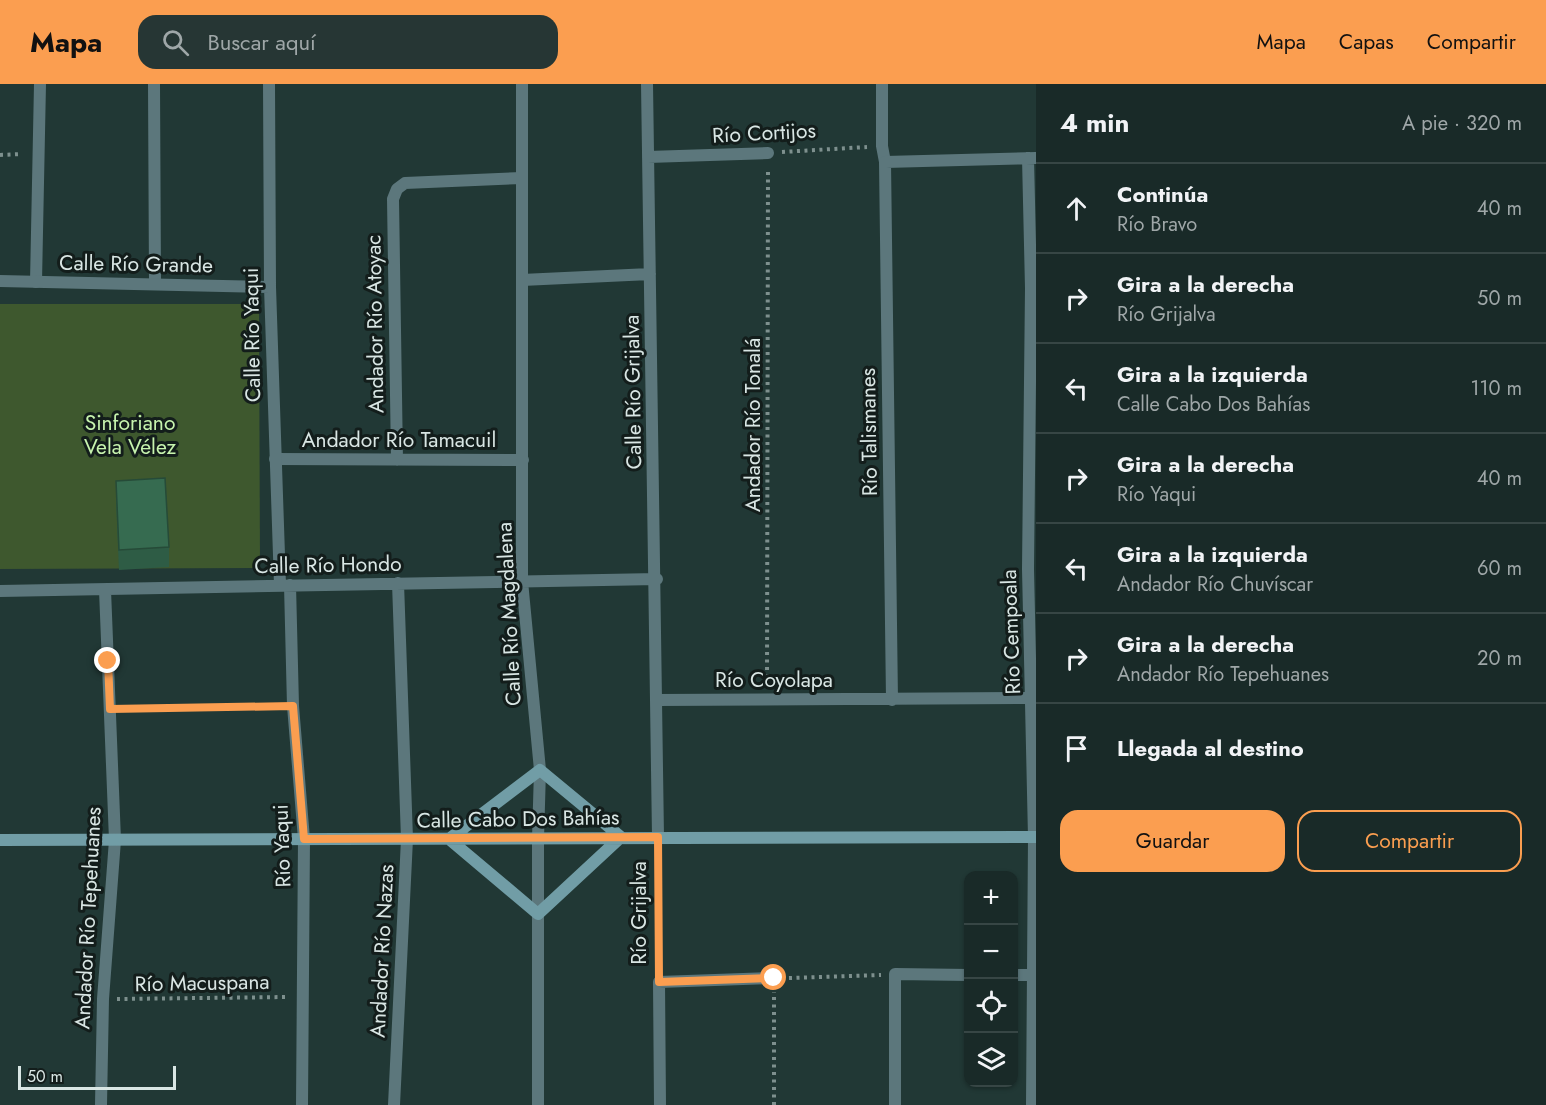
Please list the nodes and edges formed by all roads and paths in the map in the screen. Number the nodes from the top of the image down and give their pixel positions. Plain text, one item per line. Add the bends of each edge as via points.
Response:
1 (40, 84) edge
2 (154, 84) edge
3 (269, 84) edge
4 (522, 84) edge
5 (647, 84) edge
6 (882, 84) edge
7 (882, 146) junction
8 (768, 153) junction
9 (38, 154) junction
10 (0, 155) edge
11 (648, 157) junction
12 (1032, 158) edge
13 (885, 162) junction
14 (522, 178) junction
15 (650, 274) junction
16 (522, 280) junction
17 (0, 281) edge
18 (36, 282) junction
19 (155, 283) junction
20 (270, 287) junction
21 (1034, 288) edge
22 (275, 459) junction
23 (523, 459) junction
24 (397, 460) junction
25 (1032, 569) edge
26 (657, 579) junction
27 (398, 582) junction
28 (522, 582) junction
29 (285, 585) junction
30 (105, 590) junction
31 (0, 591) edge
32 (767, 698) junction
33 (1034, 698) edge
34 (656, 700) junction
35 (892, 700) junction
36 (293, 706) junction
37 (110, 709) junction
38 (540, 770) junction
39 (621, 837) junction
40 (658, 837) junction
41 (1035, 837) edge
42 (304, 839) junction
43 (407, 839) junction
44 (449, 839) junction
45 (538, 839) junction
46 (0, 840) edge
47 (115, 840) junction
48 (538, 914) junction
49 (895, 974) junction
50 (964, 975) edge
51 (1018, 975) edge
52 (1035, 975) edge
53 (774, 978) junction
54 (659, 982) junction
55 (303, 997) junction
56 (103, 999) junction
57 (101, 1105) edge
58 (302, 1105) edge
59 (394, 1105) edge
60 (538, 1105) edge
61 (660, 1105) edge
62 (774, 1105) edge
63 (895, 1105) edge
64 (1032, 1105) edge

1 - 9 street
2 - 19 street
3 - 20 street, Calle Río Yaqui
4 - 14 street, Calle Río Magdalena
5 - 11 street, Calle Río Grijalva
6 - 7 street, Río Talismanes
7 - 8 path, Río Cortijos
7 - 13 street, Río Talismanes
8 - 11 street, Río Cortijos
8 - 32 path, Andador Río Tonalá
9 - 10 path
9 - 18 street
11 - 15 street, Calle Río Grijalva
12 - 13 street
12 - 21 street, Río Cempoala
13 - 35 street, Río Talismanes
14 - 16 street, Calle Río Magdalena
14 - 24 street, Andador Río Atoyac via 405,183 397,189 393,199
15 - 16 street
15 - 26 street, Calle Río Grijalva
16 - 23 street, Calle Río Magdalena
17 - 18 street, Calle Río Grande
18 - 19 street, Calle Río Grande
19 - 20 street, Calle Río Grande
20 - 22 street, Calle Río Yaqui
21 - 25 street, Río Cempoala
22 - 24 street, Andador Río Tamacuil
22 - 29 street, Calle Río Yaqui
23 - 24 street, Andador Río Tamacuil
23 - 28 street, Calle Río Magdalena
25 - 33 street, Río Cempoala
26 - 28 street, Calle Río Hondo
26 - 34 street, Calle Río Grijalva
27 - 28 street, Calle Río Hondo
27 - 29 street, Calle Río Hondo
27 - 43 street, Andador Río Nazas
28 - 38 street, Calle Río Magdalena
29 - 30 street, Calle Río Hondo
29 - 36 street, Río Yaqui
30 - 31 street, Calle Río Hondo
30 - 37 street, Andador Río Tepehuanes
32 - 34 street, Río Coyolapa
32 - 35 street, Río Coyolapa
33 - 35 street, Río Coyolapa
33 - 41 street, Río Cempoala
34 - 40 street, Río Grijalva
36 - 37 path
36 - 42 street, Río Yaqui
37 - 47 street, Andador Río Tepehuanes
38 - 39 main road
38 - 44 main road
38 - 45 street, Calle Río Magdalena
39 - 40 main road, Calle Cabo Dos Bahías
39 - 45 main road, Calle Cabo Dos Bahías
39 - 48 main road
40 - 41 main road, Calle Cabo Dos Bahías
40 - 54 path, Río Grijalva
41 - 52 street, Río Cempoala
42 - 43 main road, Calle Cabo Dos Bahías
42 - 47 main road, Calle Cabo Dos Bahías
42 - 55 street, Río Yaqui
43 - 44 main road, Calle Cabo Dos Bahías
43 - 59 street, Andador Río Nazas
44 - 45 main road, Calle Cabo Dos Bahías
44 - 48 main road
45 - 48 street, Calle Río Magdalena
46 - 47 main road, Calle Cabo Dos Bahías
47 - 56 street, Andador Río Tepehuanes
48 - 60 street, Calle Río Magdalena
49 - 50 street
49 - 53 path
49 - 63 street
51 - 52 street
52 - 64 street, Río Cempoala
53 - 54 street
53 - 62 path
54 - 61 street
55 - 56 path, Río Macuspana
55 - 58 street, Río Yaqui
56 - 57 street, Andador Río Tepehuanes

